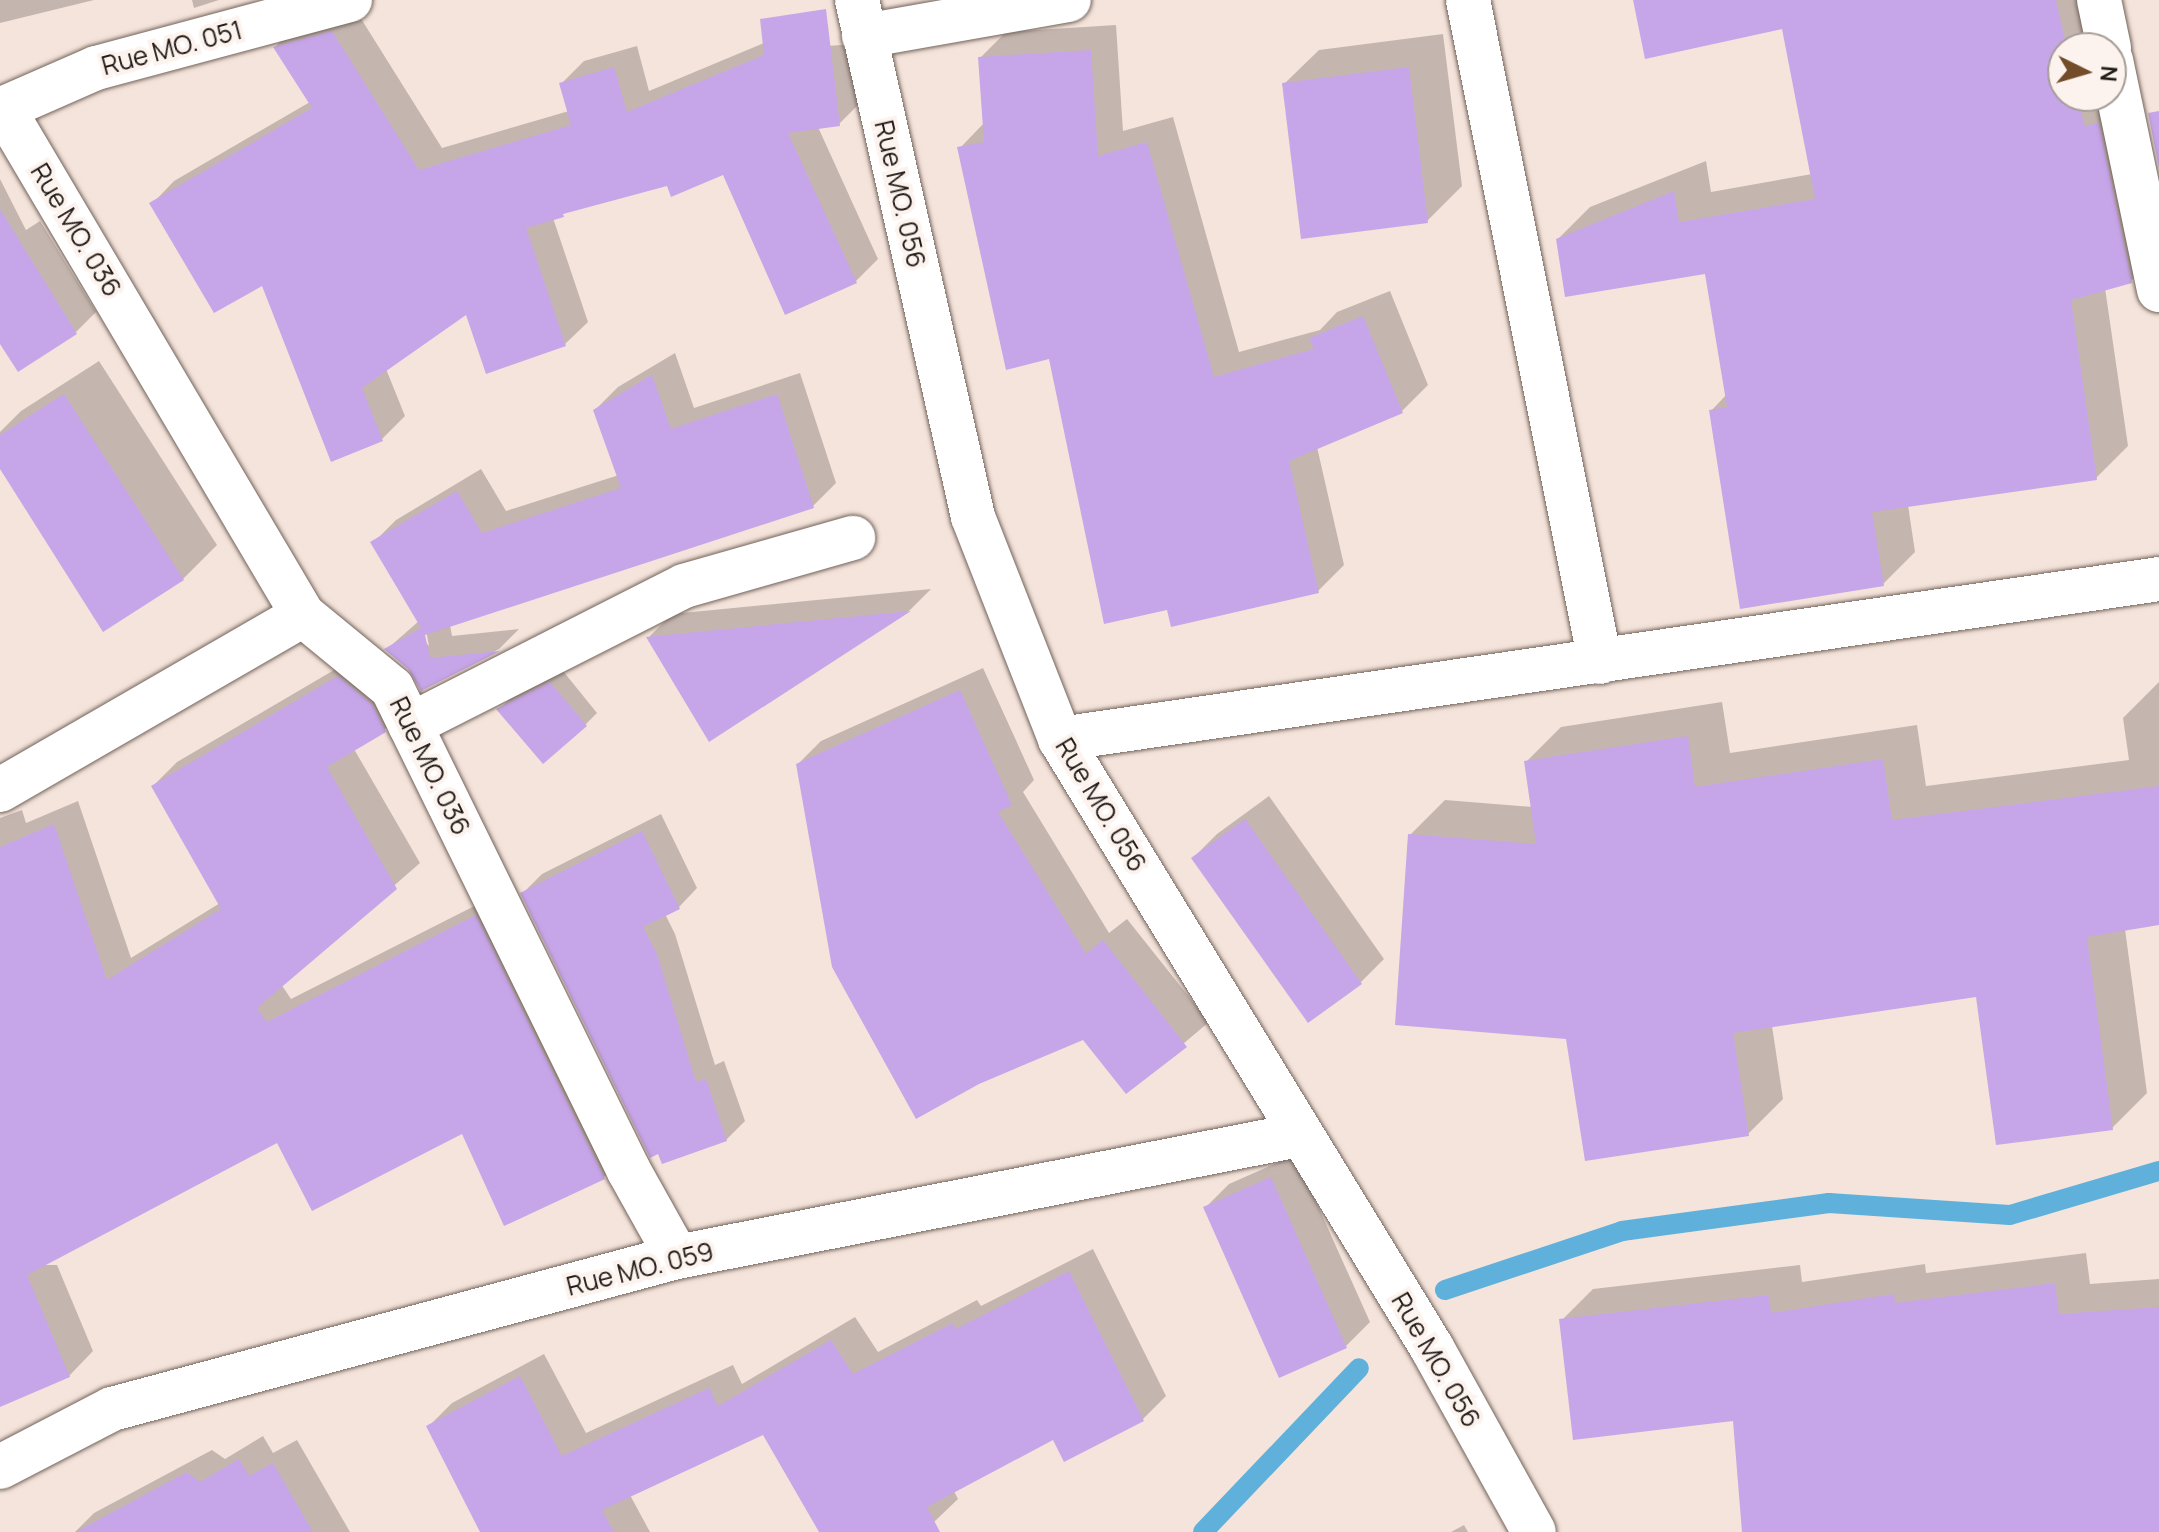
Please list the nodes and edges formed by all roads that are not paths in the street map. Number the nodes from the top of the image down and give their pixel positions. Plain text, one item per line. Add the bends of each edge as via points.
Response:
1 (350, 0) edge
2 (1069, 0) edge
3 (1468, 0) edge
4 (2099, 0) edge
5 (861, 18) edge
6 (2106, 32) edge
7 (2, 109) edge
8 (2122, 112) edge
9 (2159, 290) edge
10 (853, 538) dead end
11 (2159, 579) edge
12 (303, 615) junction
13 (1600, 662) junction
14 (410, 725) junction
15 (1060, 739) junction
16 (0, 790) edge
17 (1299, 1135) junction
18 (677, 1257) junction
19 (0, 1467) edge
20 (1534, 1532) edge

1 - 7 street, Rue MO. 051 via 96,68
2 - 5 street
3 - 13 street
4 - 6 street
5 - 15 street, Rue MO. 056 via 973,517
7 - 12 street, Rue MO. 036
8 - 9 street
10 - 14 street via 684,586
11 - 13 street
12 - 14 street, Rue MO. 036 via 392,688
12 - 16 street
13 - 15 street
14 - 18 street, Rue MO. 036 via 629,1171
15 - 17 street, Rue MO. 056
17 - 18 street, Rue MO. 059
17 - 20 street, Rue MO. 056 via 1432,1348
18 - 19 street, Rue MO. 059 via 112,1409

